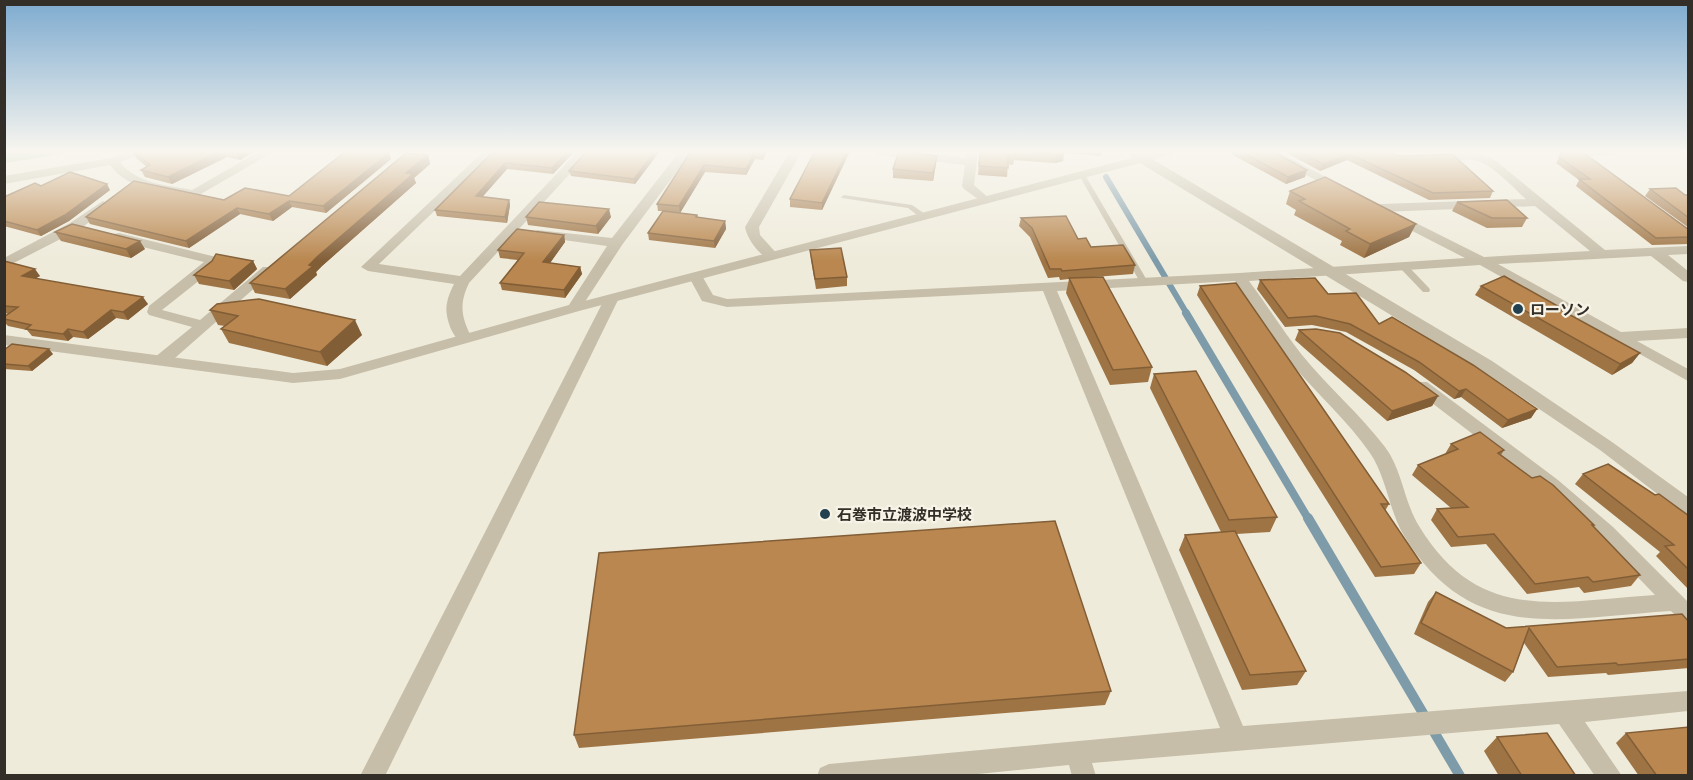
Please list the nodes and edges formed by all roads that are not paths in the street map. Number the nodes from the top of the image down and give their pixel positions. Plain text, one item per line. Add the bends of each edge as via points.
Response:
1 (206, 187) edge
2 (452, 187) edge
3 (551, 187) edge
4 (658, 187) edge
5 (775, 187) edge
6 (970, 187) edge
7 (1034, 187) edge
8 (1090, 187) edge
9 (1190, 187) edge
10 (1339, 187) edge
11 (1520, 187) edge
12 (126, 188) joint
13 (844, 197) dead end
14 (985, 200) junction
15 (1538, 202) junction
16 (1370, 203) junction
17 (924, 216) junction
18 (75, 226) junction
19 (512, 229) junction
20 (616, 243) junction
21 (1689, 250) edge
22 (1656, 253) junction
23 (772, 256) junction
24 (1604, 256) junction
25 (1482, 261) junction
26 (4, 264) edge
27 (275, 264) edge
28 (1404, 267) junction
29 (1331, 272) junction
30 (696, 277) junction
31 (1239, 278) junction
32 (1689, 278) edge
33 (463, 281) junction
34 (1149, 282) junction
35 (1048, 287) junction
36 (1426, 290) dead end
37 (612, 298) junction
38 (574, 308) junction
39 (202, 325) junction
40 (1300, 332) edge
41 (1689, 333) edge
42 (1278, 334) junction
43 (1620, 337) junction
44 (464, 338) junction
45 (4, 340) edge
46 (161, 361) junction
47 (1407, 376) edge
48 (1689, 376) edge
49 (1689, 507) edge
50 (1682, 609) edge
51 (1689, 701) edge
52 (1565, 713) junction
53 (1236, 738) junction
54 (1081, 765) edge
55 (372, 776) edge
56 (829, 776) edge
57 (1610, 776) edge

1 - 12 street via 194,194
2 - 33 street via 368,267
3 - 19 street
4 - 20 street
5 - 23 street via 752,227 753,236
6 - 14 street
7 - 14 street
8 - 34 lane
9 - 29 street
10 - 16 street
11 - 15 street
12 - 18 street
13 - 17 lane via 909,206
14 - 17 street
15 - 16 street
15 - 24 street
16 - 25 street
17 - 23 street
18 - 26 street
18 - 39 street via 211,260 210,265 156,306 154,312
19 - 20 street
19 - 33 street
20 - 38 street
21 - 22 street
22 - 24 street
22 - 32 street
23 - 30 street
24 - 25 street
25 - 28 street
25 - 43 street
27 - 39 street
28 - 29 street
28 - 36 lane
29 - 31 street
29 - 49 street via 1486,365
30 - 35 street via 707,298 727,303
30 - 37 street
31 - 34 street
31 - 42 street
33 - 44 street via 452,313
34 - 35 street
35 - 53 street
37 - 38 street
37 - 55 street
38 - 44 street
39 - 46 street
40 - 42 street
41 - 43 street
42 - 50 street via 1379,452 1409,527 1448,577 1479,598 1532,612
43 - 48 street
44 - 46 street via 318,378
45 - 46 street
47 - 50 street via 1552,485 1606,532
51 - 52 street
52 - 53 street
52 - 57 street
53 - 54 street
54 - 56 street

